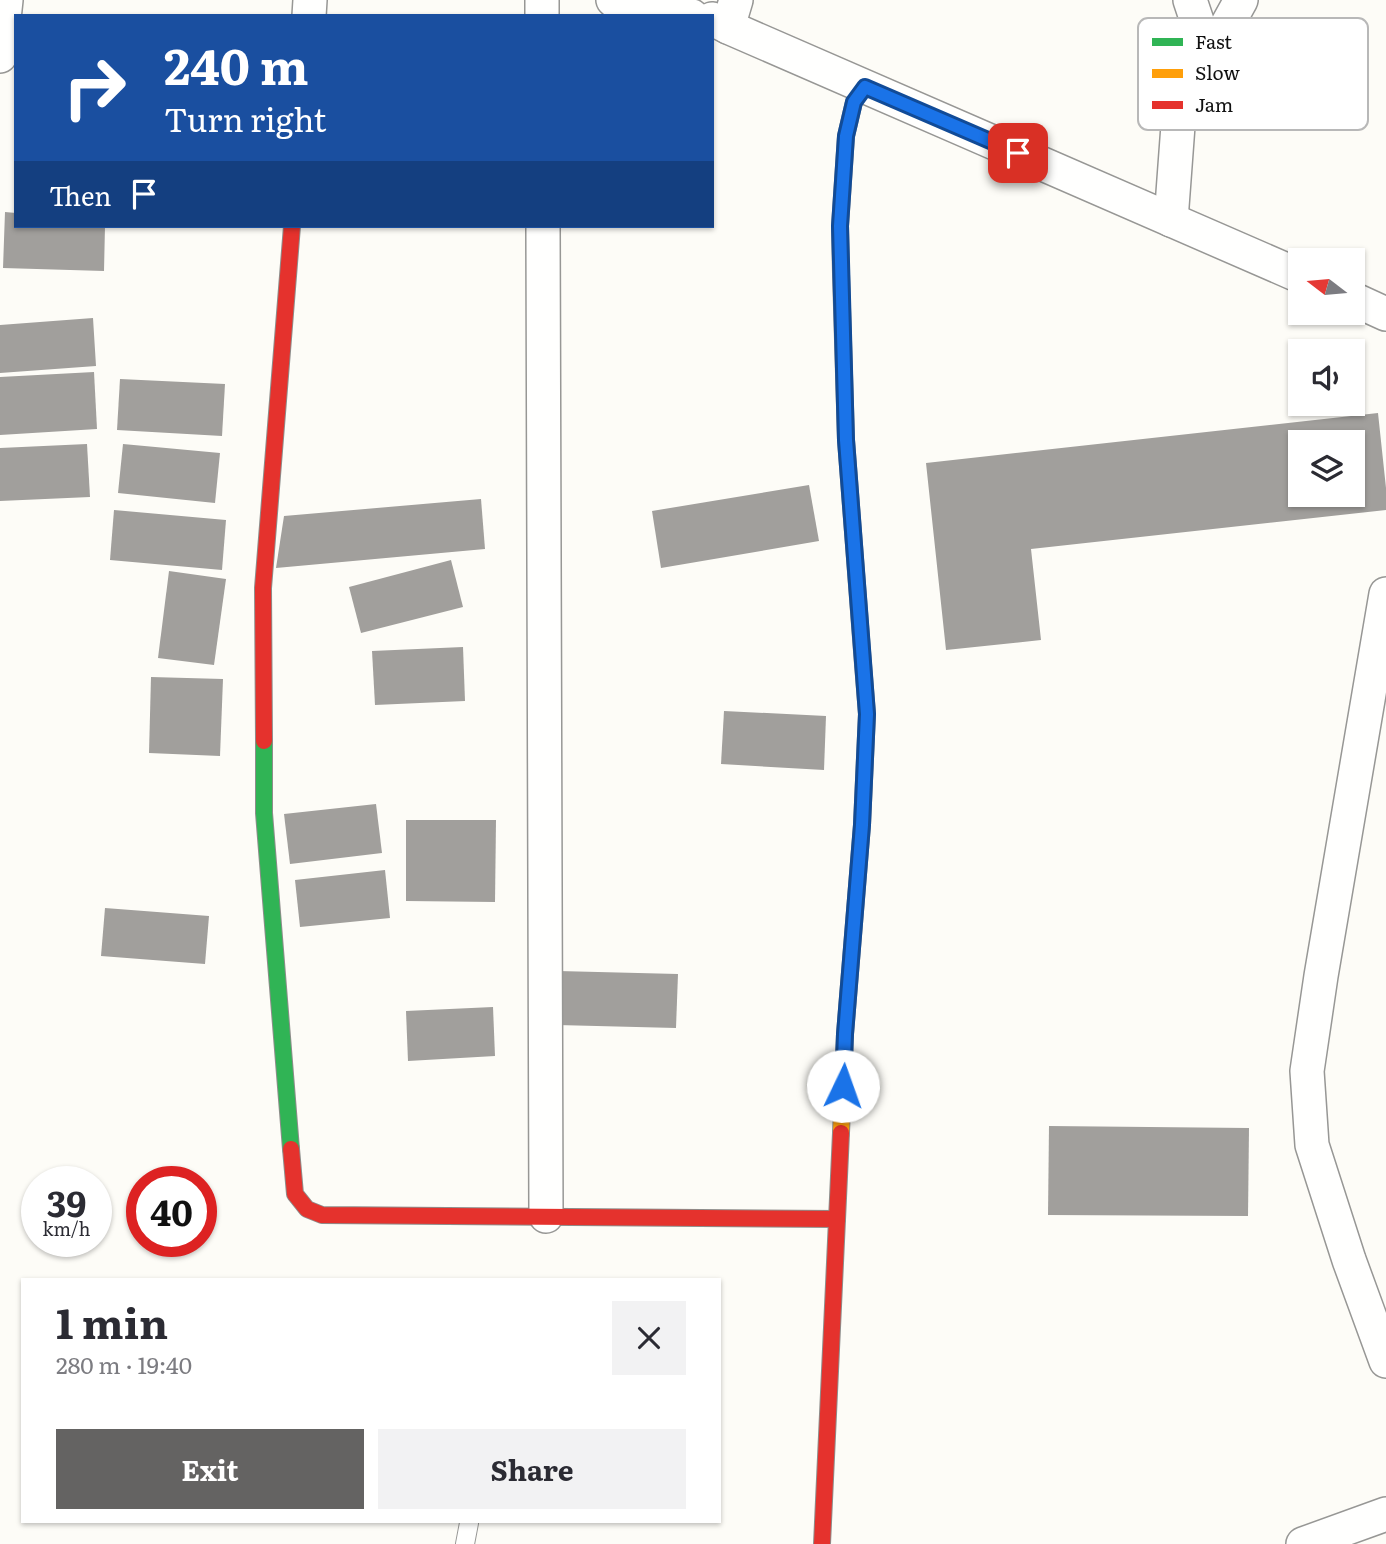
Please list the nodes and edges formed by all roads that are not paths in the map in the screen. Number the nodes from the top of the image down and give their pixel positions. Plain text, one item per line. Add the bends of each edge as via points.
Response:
1 (6, 0) edge
2 (613, 0) edge
3 (693, 0) edge
4 (1190, 0) edge
5 (1241, 0) edge
6 (680, 14) edge
7 (721, 15) edge
8 (1196, 18) edge
9 (1231, 18) edge
10 (0, 56) edge
11 (865, 87) junction
12 (1178, 130) edge
13 (1171, 220) junction
14 (292, 228) edge
15 (542, 228) edge
16 (1288, 271) edge
17 (1365, 304) edge
18 (1386, 314) edge
19 (1386, 594) edge
20 (545, 1216) junction
21 (837, 1219) junction
22 (1386, 1361) edge
23 (1386, 1514) edge
24 (469, 1523) edge
25 (465, 1544) edge
26 (821, 1544) edge
27 (1303, 1544) edge

1 - 10 street
2 - 6 street
3 - 7 street
4 - 8 street
5 - 9 street
7 - 11 street
11 - 13 street
11 - 21 street via 854,102 846,136 840,226 846,440 867,714
12 - 13 street
13 - 16 street
14 - 20 street via 262,587 264,813 295,1194 307,1209 322,1215
15 - 20 street
17 - 18 street
19 - 22 street via 1307,1071 1312,1144
20 - 21 street
21 - 26 street
23 - 27 street
24 - 25 lane

